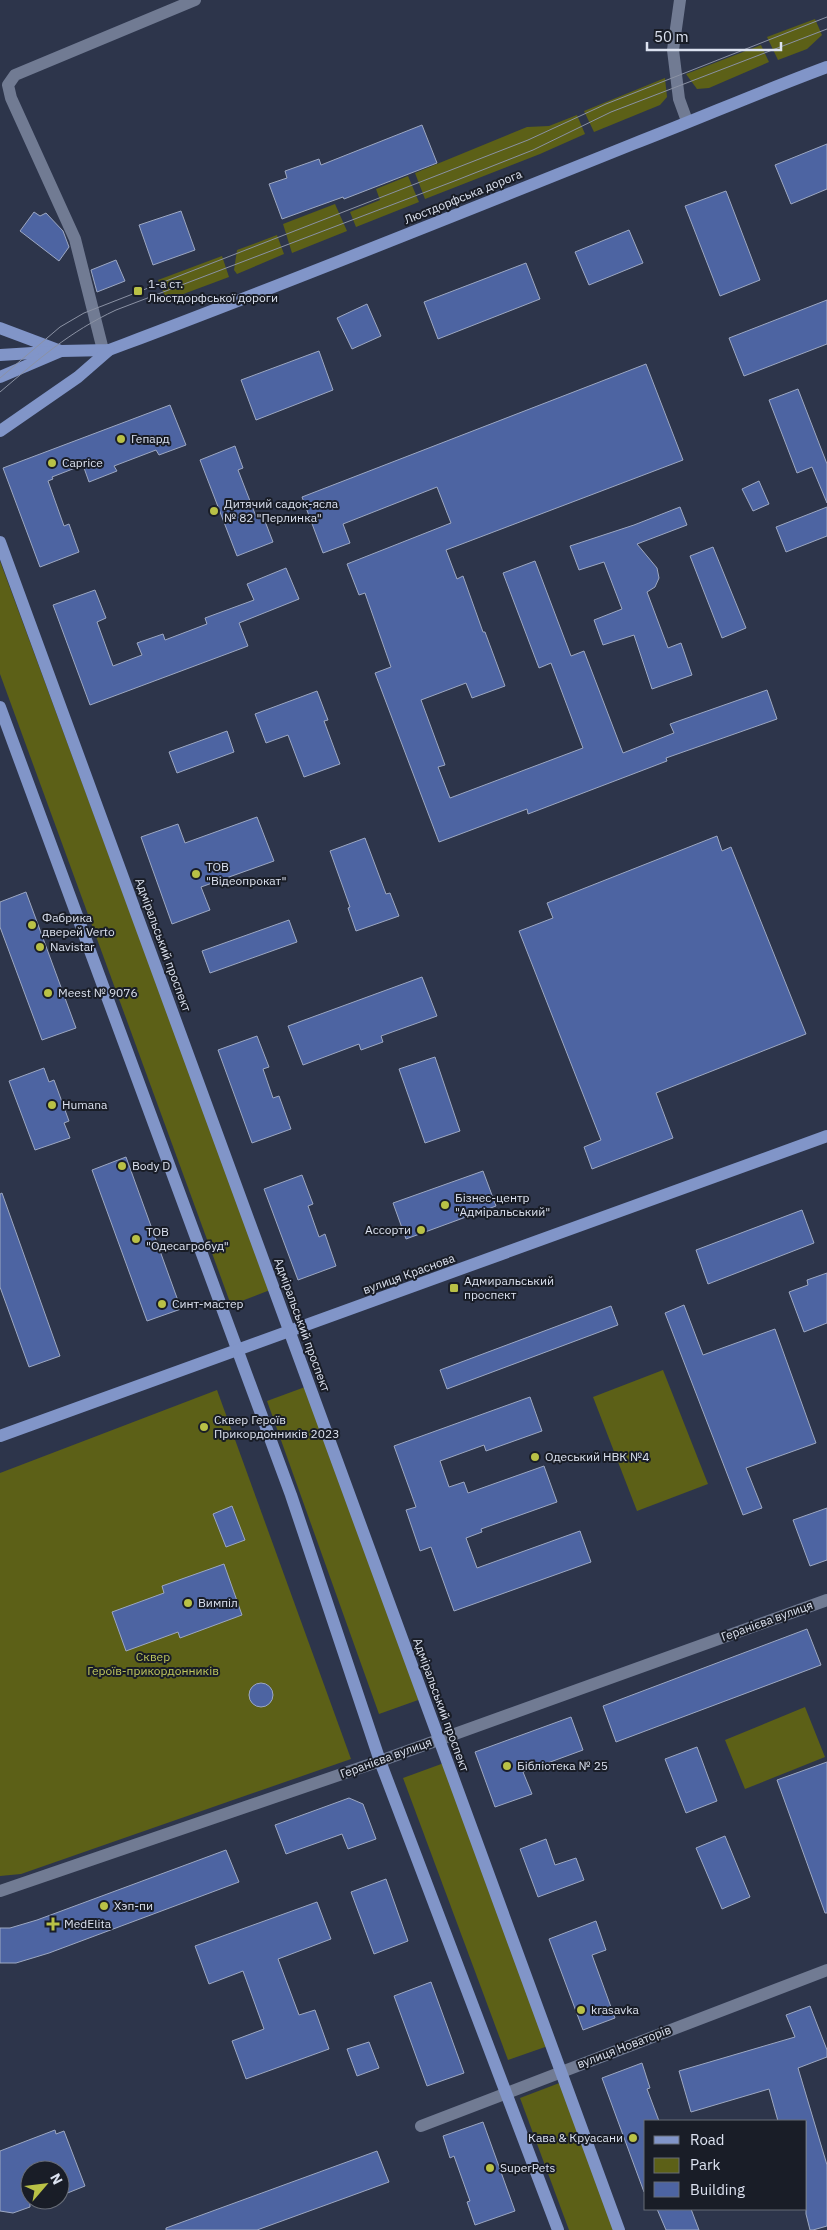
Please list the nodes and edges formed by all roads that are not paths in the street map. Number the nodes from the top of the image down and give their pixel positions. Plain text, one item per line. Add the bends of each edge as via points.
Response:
1 (195, 0) edge
2 (680, 0) edge
3 (827, 67) edge
4 (687, 121) junction
5 (0, 328) edge
6 (106, 350) junction
7 (61, 351) junction
8 (0, 355) edge
9 (0, 377) edge
10 (0, 431) edge
11 (0, 542) edge
12 (0, 707) edge
13 (827, 1136) edge
14 (290, 1331) junction
15 (237, 1350) junction
16 (0, 1436) edge
17 (827, 1600) edge
18 (439, 1740) junction
19 (380, 1761) junction
20 (0, 1891) edge
21 (827, 1970) edge
22 (561, 2071) junction
23 (506, 2093) junction
24 (421, 2126) dead end
25 (558, 2230) edge
26 (619, 2230) edge

1 - 6 street via 15,75 8,85 74,239
2 - 4 street via 673,50 679,99
3 - 4 main road, Люстдорфська дорога
4 - 6 main road, Люстдорфська дорога via 292,280
5 - 7 main road
6 - 7 main road, Люстдорфська дорога
6 - 10 main road, Люстдорфська дорога via 78,378
7 - 8 main road
7 - 9 main road, Люстдорфська дорога
11 - 14 main road, Адміральський проспект
12 - 15 main road
13 - 14 main road, вулиця Краснова
14 - 15 main road, вулиця Краснова
14 - 18 main road, Адміральський проспект
15 - 16 main road, вулиця Краснова
15 - 19 main road via 291,1495
17 - 18 street, Геранієва вулиця
18 - 19 street, Геранієва вулиця
18 - 22 main road, Адміральський проспект
19 - 20 street, Геранієва вулиця
19 - 23 main road
21 - 22 street, вулиця Новаторів
22 - 23 street, вулиця Новаторів
22 - 26 main road, Адміральський проспект
23 - 24 street, вулиця Новаторів
23 - 25 main road

